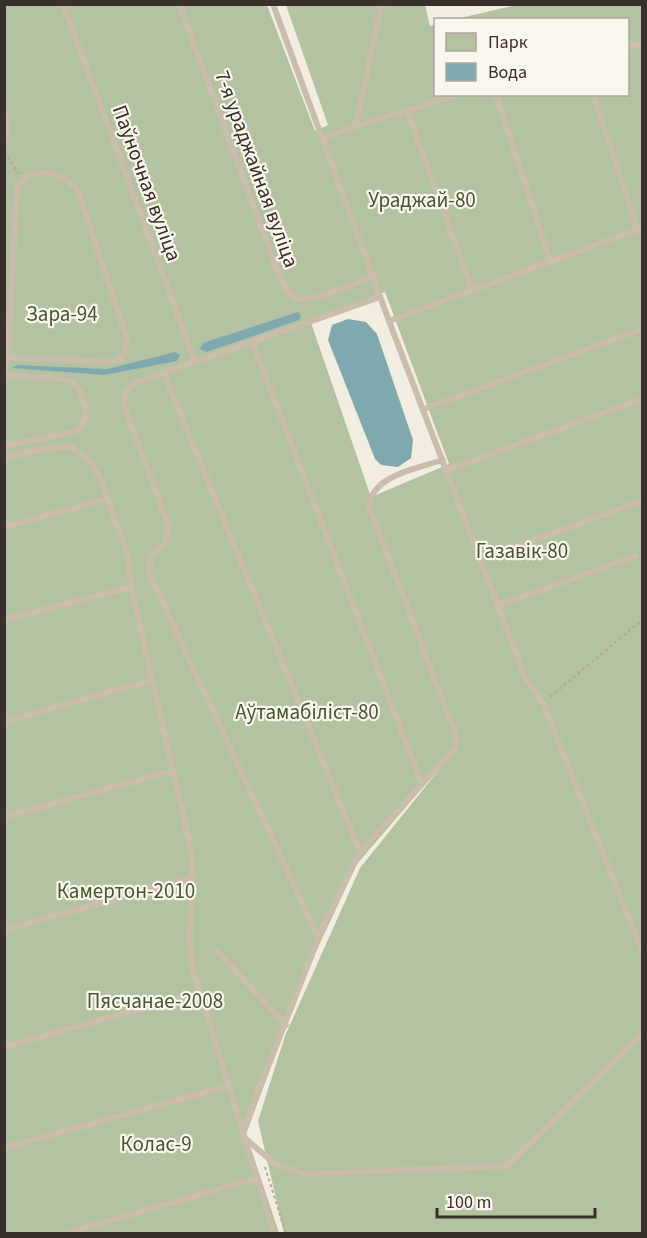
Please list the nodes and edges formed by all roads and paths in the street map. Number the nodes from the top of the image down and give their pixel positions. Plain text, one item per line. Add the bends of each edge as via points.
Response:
1 (63, 4) edge
2 (179, 4) edge
3 (273, 4) edge
4 (386, 4) edge
5 (453, 96) edge
6 (497, 96) edge
7 (594, 96) edge
8 (407, 110) junction
9 (4, 112) edge
10 (356, 125) junction
11 (323, 136) junction
12 (4, 139) edge
13 (4, 152) edge
14 (22, 179) junction
15 (640, 229) edge
16 (550, 261) junction
17 (373, 276) junction
18 (472, 290) junction
19 (380, 297) junction
20 (389, 321) junction
21 (642, 329) edge
22 (253, 344) junction
23 (8, 357) junction
24 (195, 362) junction
25 (4, 371) edge
26 (164, 374) junction
27 (4, 375) edge
28 (642, 399) edge
29 (424, 409) junction
30 (4, 446) edge
31 (4, 457) edge
32 (443, 460) junction
33 (447, 470) junction
34 (108, 499) junction
35 (642, 501) edge
36 (4, 527) edge
37 (636, 555) dead end
38 (481, 559) junction
39 (131, 587) junction
40 (497, 606) junction
41 (4, 620) edge
42 (642, 620) edge
43 (152, 680) junction
44 (543, 702) junction
45 (4, 722) edge
46 (172, 771) junction
47 (422, 782) junction
48 (4, 817) edge
49 (360, 852) junction
50 (194, 877) junction
51 (4, 930) edge
52 (318, 938) junction
53 (218, 951) dead end
54 (642, 951) edge
55 (199, 993) junction
56 (286, 1025) junction
57 (642, 1034) edge
58 (4, 1047) edge
59 (228, 1086) junction
60 (243, 1131) junction
61 (245, 1138) junction
62 (4, 1148) edge
63 (261, 1154) junction
64 (257, 1178) junction
65 (64, 1233) edge
66 (274, 1233) edge
67 (286, 1233) edge

1 - 24 lane, Паўночная вуліца
2 - 17 lane, 7-я ураджайная вуліца via 288,291 295,298 308,301
3 - 11 lane
4 - 10 lane via 381,6
5 - 8 lane
6 - 16 lane
7 - 15 lane
8 - 10 lane
8 - 18 lane
9 - 12 lane
10 - 11 lane
11 - 17 lane
13 - 14 path
14 - 23 lane via 16,194
14 - 23 lane via 32,174 56,175 68,178 76,187 127,343 121,359 111,362
15 - 16 lane
16 - 18 lane
17 - 19 lane
18 - 20 lane
19 - 20 lane
19 - 22 lane
20 - 29 lane
21 - 29 lane
22 - 24 lane
22 - 47 lane
23 - 25 lane
24 - 26 lane
26 - 49 lane
26 - 52 lane via 133,384 124,398 169,527 165,543 151,555 149,573
27 - 30 lane via 70,381 81,391 86,412 81,427 73,432
28 - 33 lane
29 - 32 lane
31 - 34 lane via 57,447 78,449 95,469
32 - 33 lane
32 - 47 lane via 380,485 369,506 457,740 456,747
33 - 38 lane
34 - 36 lane
34 - 39 lane via 126,548
35 - 38 lane
37 - 40 lane
38 - 40 lane
39 - 41 lane
39 - 43 lane
40 - 44 lane via 526,681
42 - 44 path
43 - 45 lane
43 - 46 lane
44 - 54 lane
46 - 48 lane
46 - 50 lane
47 - 49 lane
49 - 52 lane
50 - 51 lane
50 - 55 lane via 190,947
52 - 56 lane
53 - 56 lane
55 - 58 lane
55 - 59 lane
56 - 60 lane
57 - 63 lane via 507,1166 303,1174
59 - 60 lane
59 - 62 lane
60 - 61 lane
61 - 63 lane
61 - 64 lane
63 - 67 path
64 - 65 lane
64 - 66 lane

